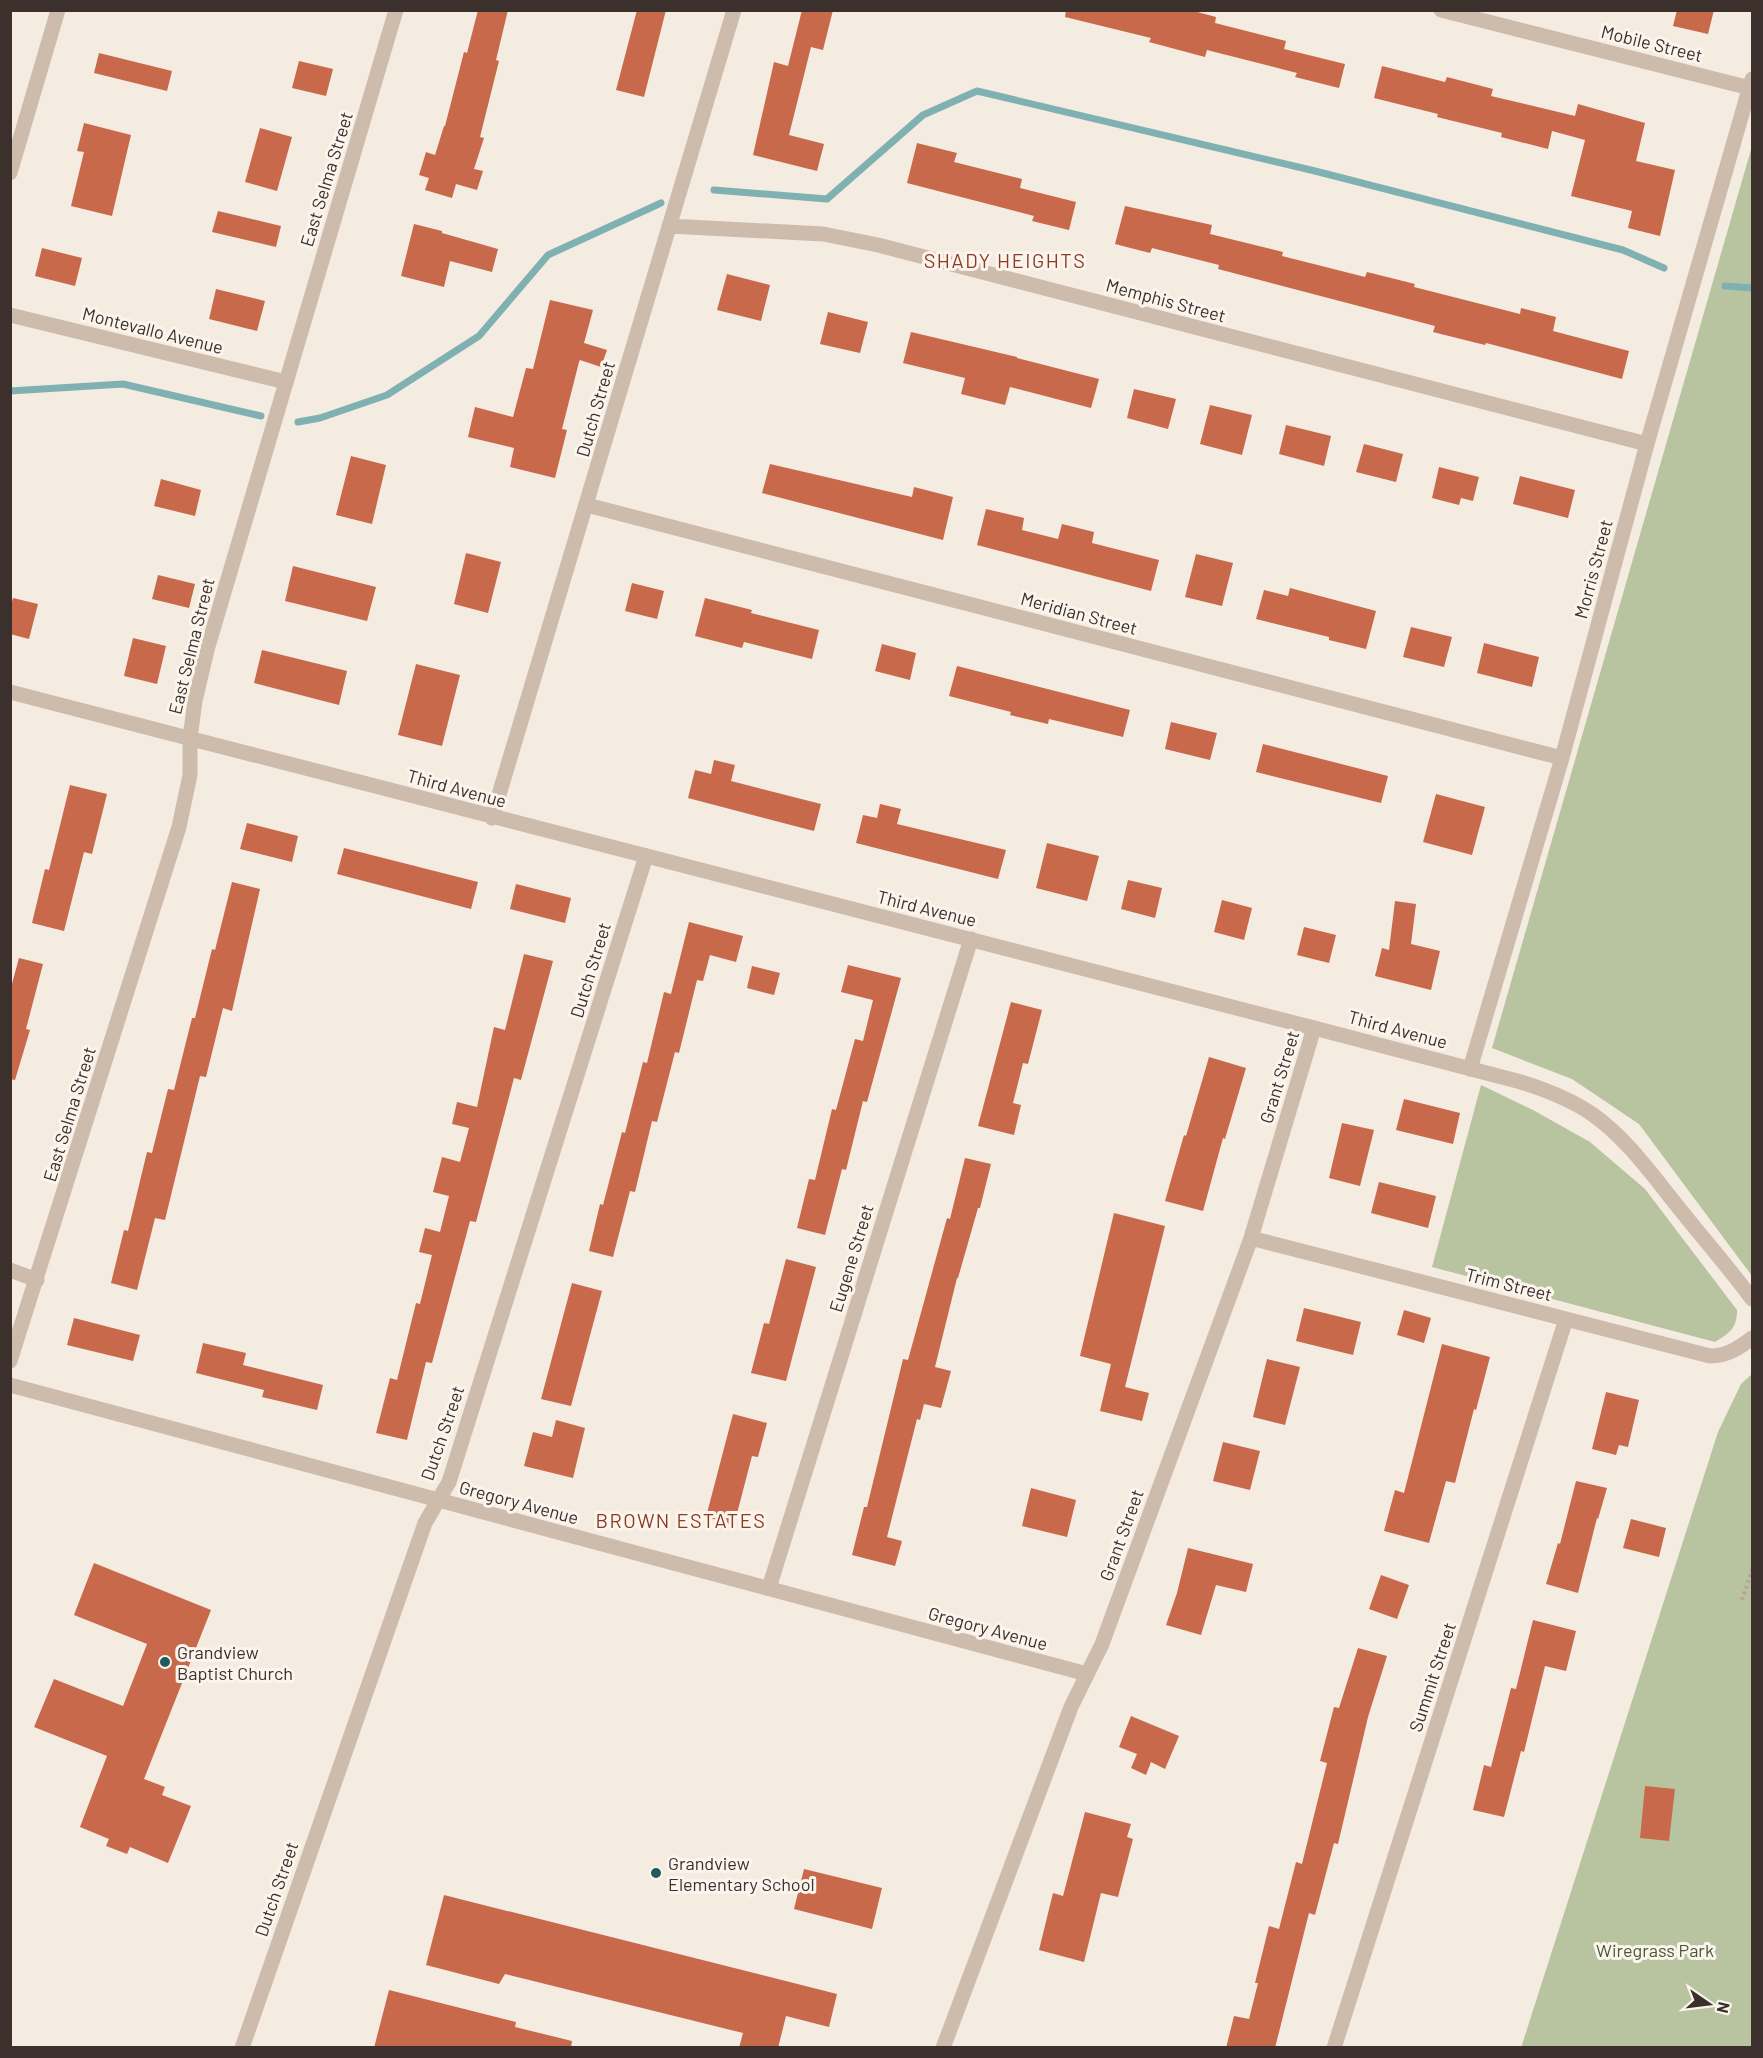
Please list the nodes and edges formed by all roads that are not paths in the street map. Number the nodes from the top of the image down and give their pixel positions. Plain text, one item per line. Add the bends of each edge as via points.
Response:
1 (58, 10) edge
2 (396, 10) edge
3 (734, 10) edge
4 (1441, 10) edge
5 (1751, 83) edge
6 (10, 173) edge
7 (669, 226) junction
8 (10, 315) edge
9 (286, 382) junction
10 (1647, 444) junction
11 (587, 505) junction
12 (10, 692) edge
13 (190, 738) junction
14 (1562, 758) junction
15 (492, 818) junction
16 (646, 856) junction
17 (971, 939) junction
18 (1314, 1028) junction
19 (1470, 1069) junction
20 (1251, 1238) junction
21 (10, 1270) edge
22 (37, 1280) junction
23 (1752, 1299) edge
24 (1566, 1318) junction
25 (1752, 1338) edge
26 (10, 1361) edge
27 (10, 1385) edge
28 (438, 1501) junction
29 (769, 1588) junction
30 (1087, 1674) junction
31 (242, 2048) edge
32 (943, 2048) edge
33 (1334, 2048) edge

1 - 6 street
2 - 9 street, East Selma Street
3 - 7 street, Dutch Street
4 - 5 street, Mobile Street
5 - 10 street, Morris Street
7 - 10 street, Memphis Street via 823,234 878,245
7 - 11 street, Dutch Street
8 - 9 street, Montevallo Avenue
9 - 13 street, East Selma Street via 207,650
10 - 14 street, Morris Street
11 - 14 street, Meridian Street
11 - 15 street, Dutch Street
12 - 13 street, Third Avenue
13 - 15 street, Third Avenue
13 - 22 street, East Selma Street via 190,775 178,827
14 - 19 street, Morris Street
15 - 16 street, Third Avenue
16 - 17 street, Third Avenue
16 - 28 street, Dutch Street via 449,1482
17 - 18 street, Third Avenue
17 - 29 street, Eugene Street
18 - 19 street, Third Avenue
18 - 20 street, Grant Street
19 - 23 street, Third Avenue via 1547,1091 1594,1116 1643,1164
20 - 24 street, Trim Street
20 - 30 street, Grant Street via 1102,1644
21 - 22 street
22 - 26 street, East Selma Street
24 - 25 street, Trim Street via 1710,1356 1722,1356
24 - 33 street, Summit Street
27 - 28 street, Gregory Avenue
28 - 29 street, Gregory Avenue
28 - 31 street, Dutch Street via 425,1523
29 - 30 street, Gregory Avenue
30 - 32 street, Grant Street via 1071,1707

